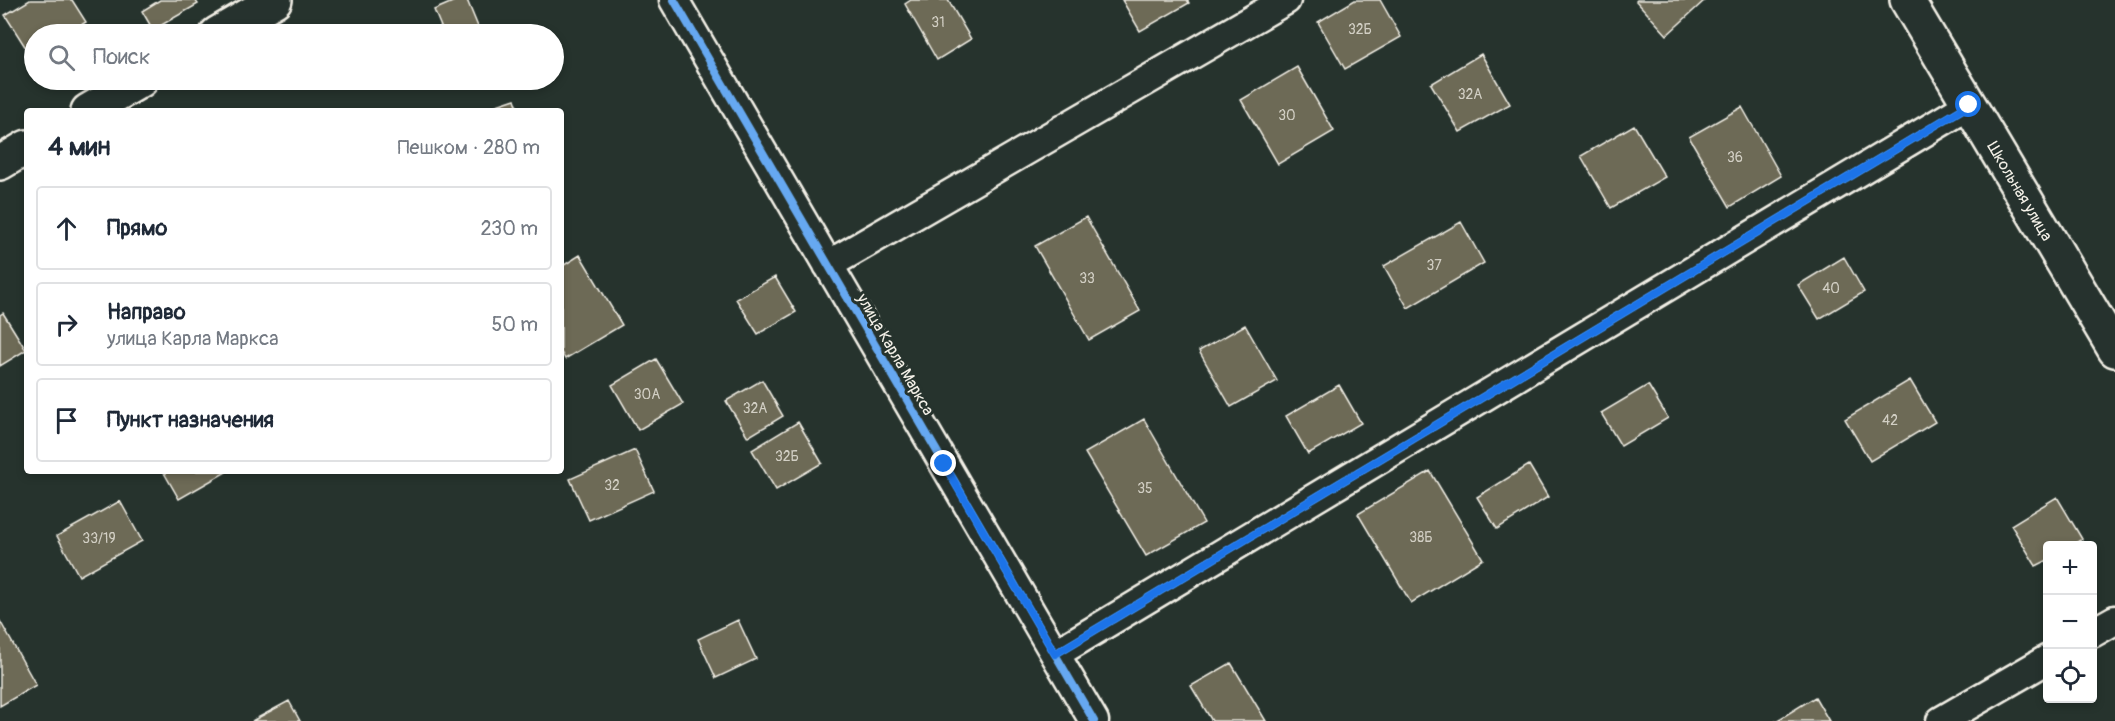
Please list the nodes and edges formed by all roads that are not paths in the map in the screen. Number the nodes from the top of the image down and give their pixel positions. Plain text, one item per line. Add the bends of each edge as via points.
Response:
1 (275, 0) edge
2 (674, 0) edge
3 (1286, 0) edge
4 (1907, 0) edge
5 (234, 24) edge
6 (124, 90) edge
7 (1969, 105) junction
8 (93, 108) edge
9 (24, 149) edge
10 (0, 163) edge
11 (828, 265) junction
12 (2115, 350) edge
13 (2115, 620) edge
14 (2097, 630) edge
15 (1055, 654) junction
16 (2043, 662) edge
17 (1094, 721) edge
18 (1941, 721) edge

1 - 5 main road
2 - 11 street, улица Карла Маркса
3 - 11 street
4 - 7 main road, Школьная улица
6 - 8 main road
7 - 12 main road, Школьная улица
7 - 15 street
9 - 10 main road
11 - 15 street, улица Карла Маркса
13 - 14 street
15 - 17 street, улица Карла Маркса
16 - 18 street

